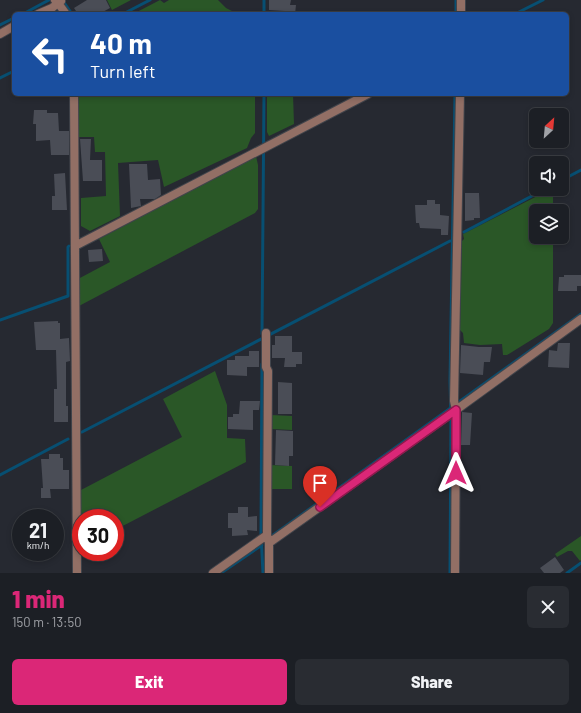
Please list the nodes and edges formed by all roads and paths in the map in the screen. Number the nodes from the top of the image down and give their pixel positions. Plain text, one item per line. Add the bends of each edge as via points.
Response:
1 (461, 0) edge
2 (58, 1) edge
3 (43, 12) edge
4 (65, 12) edge
5 (461, 12) edge
6 (12, 27) edge
7 (0, 34) edge
8 (74, 96) edge
9 (364, 96) edge
10 (460, 96) edge
11 (75, 246) junction
12 (581, 319) edge
13 (266, 335) dead end
14 (454, 409) junction
15 (266, 539) junction
16 (77, 573) edge
17 (213, 573) edge
18 (269, 573) edge
19 (455, 573) edge

1 - 5 street
2 - 3 street via 52,8
2 - 4 street
6 - 7 street
8 - 11 street
9 - 11 street
10 - 14 street
11 - 16 street
12 - 14 street
13 - 15 street
14 - 15 street
14 - 19 street
15 - 17 street
15 - 18 street

